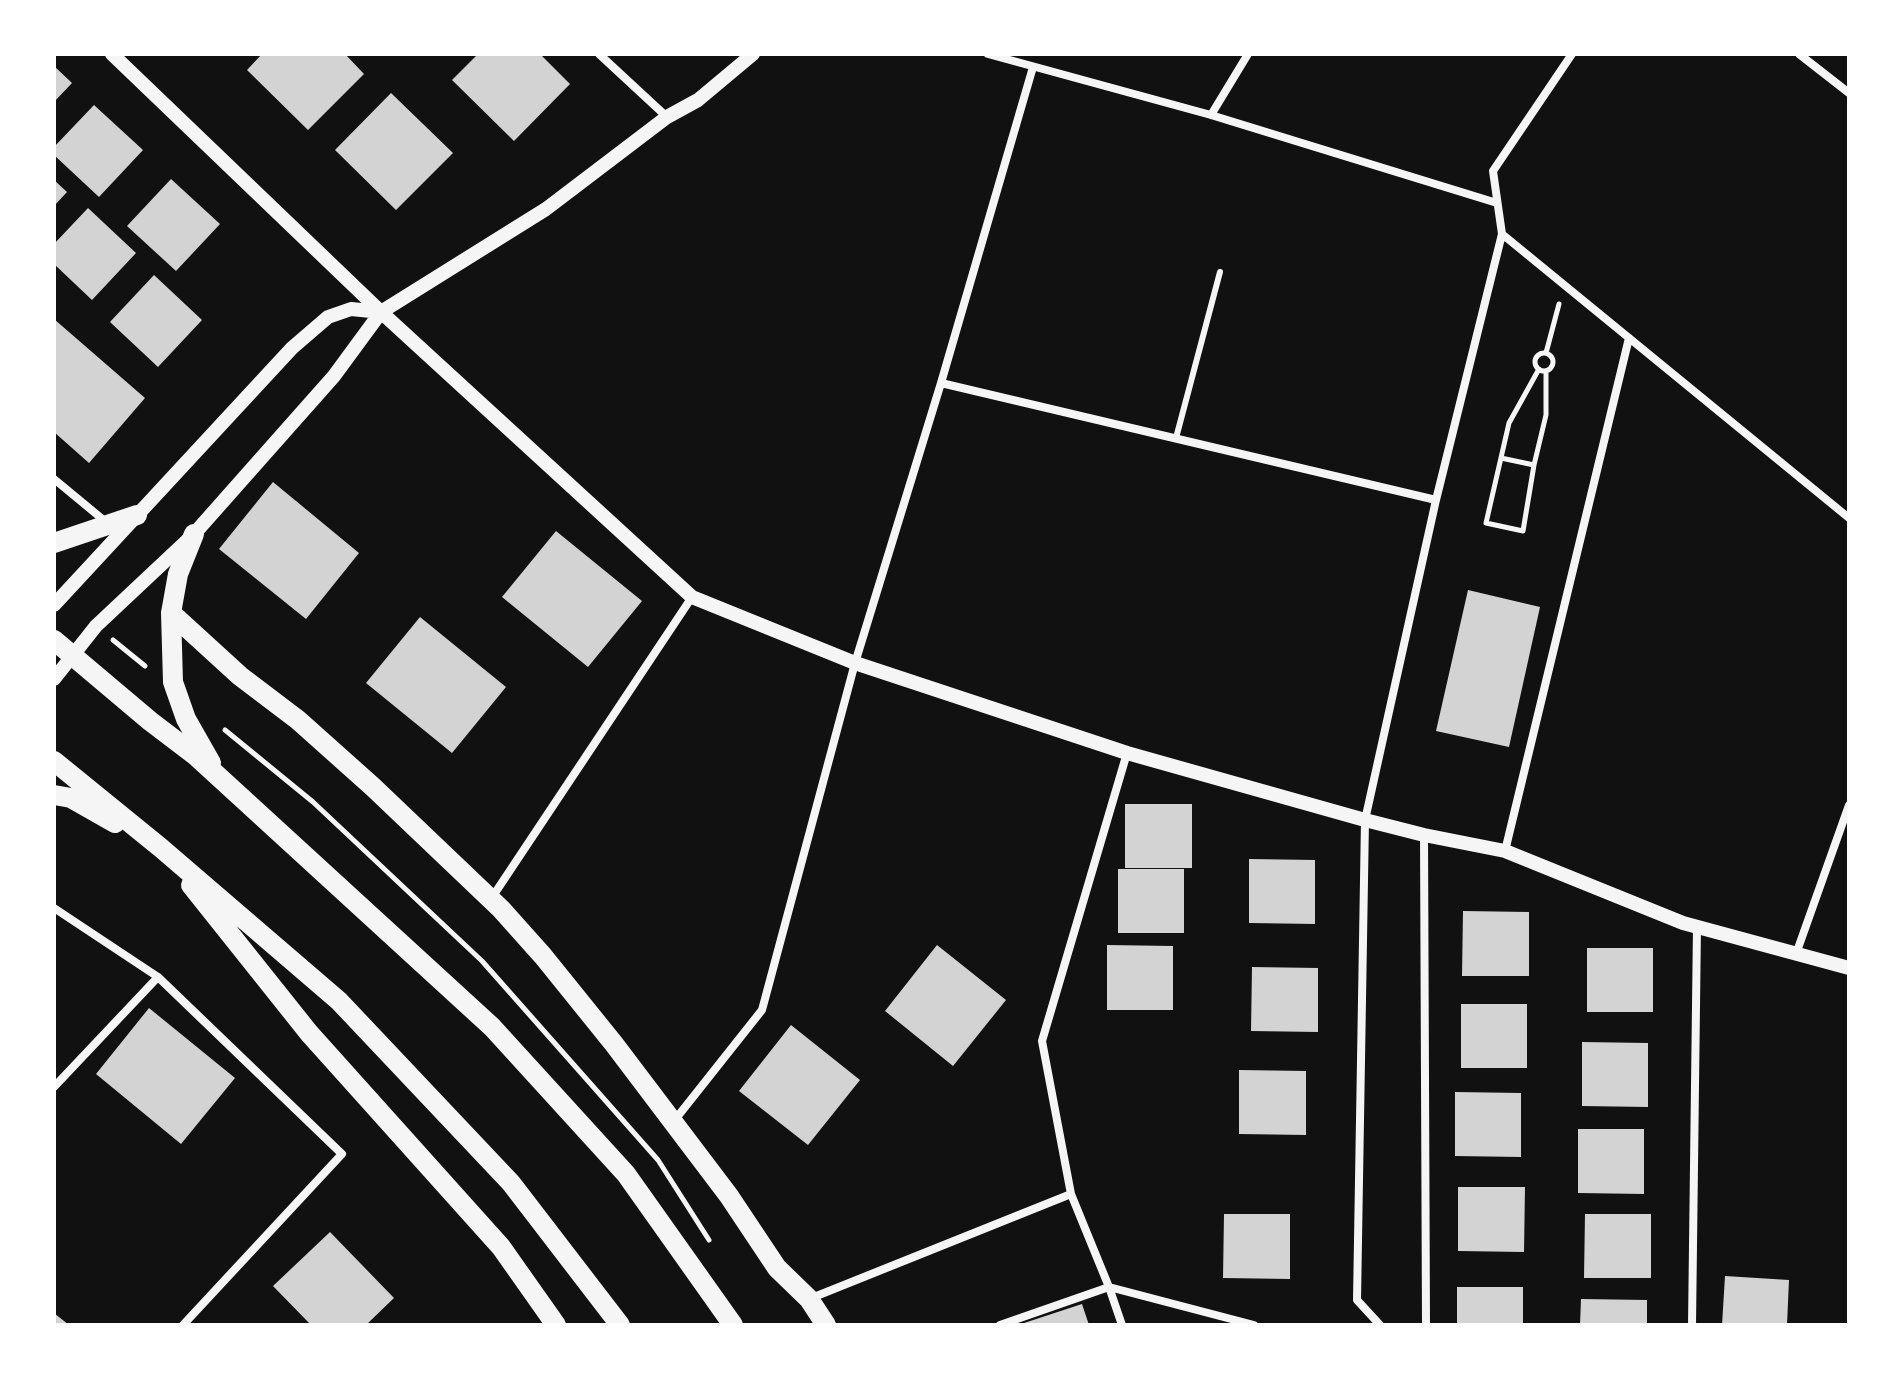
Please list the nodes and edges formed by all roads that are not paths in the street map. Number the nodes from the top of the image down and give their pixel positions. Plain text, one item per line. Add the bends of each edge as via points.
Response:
1 (112, 54) edge
2 (599, 54) edge
3 (753, 54) edge
4 (988, 54) edge
5 (1248, 54) edge
6 (1572, 54) edge
7 (1799, 54) edge
8 (1033, 67) junction
9 (1849, 93) edge
10 (1211, 115) junction
11 (667, 117) junction
12 (1497, 203) junction
13 (1502, 234) junction
14 (1220, 272) dead end
15 (381, 312) junction
16 (1629, 338) junction
17 (941, 383) junction
18 (1176, 438) junction
19 (54, 479) edge
20 (1436, 500) junction
21 (137, 515) junction
22 (1849, 518) edge
23 (109, 525) junction
24 (194, 534) junction
25 (54, 543) edge
26 (692, 597) junction
27 (54, 605) edge
28 (171, 613) junction
29 (54, 640) edge
30 (72, 657) junction
31 (855, 663) junction
32 (54, 679) edge
33 (1127, 753) junction
34 (54, 761) edge
35 (218, 777) junction
36 (54, 795) edge
37 (1849, 805) edge
38 (1365, 820) junction
39 (1424, 835) junction
40 (161, 848) junction
41 (1505, 851) junction
42 (491, 899) junction
43 (54, 908) edge
44 (1697, 926) junction
45 (1796, 954) junction
46 (1849, 968) edge
47 (158, 977) junction
48 (54, 1087) edge
49 (673, 1122) junction
50 (1071, 1194) junction
51 (1109, 1287) junction
52 (809, 1299) junction
53 (183, 1325) edge
54 (556, 1325) edge
55 (620, 1325) edge
56 (733, 1325) edge
57 (826, 1325) edge
58 (1000, 1325) edge
59 (1122, 1325) edge
60 (1254, 1325) edge
61 (1380, 1325) edge
62 (1426, 1325) edge
63 (1692, 1325) edge

1 - 15 street
2 - 11 street
3 - 11 street via 698,100
4 - 8 street
5 - 10 street
6 - 12 street via 1493,171
7 - 9 street
8 - 10 street
8 - 17 street
10 - 12 street
11 - 15 street via 546,209
12 - 13 street
13 - 16 street
13 - 20 street
14 - 18 lane
15 - 21 street via 351,309 328,317 292,348
15 - 24 street via 334,376
15 - 26 street
16 - 22 street
16 - 41 street
17 - 18 street
17 - 31 street
18 - 20 street
19 - 23 street
20 - 38 street
21 - 23 main road
21 - 27 street
23 - 25 main road
24 - 28 main road via 178,574
24 - 30 street via 96,626
26 - 31 street
26 - 42 street
28 - 35 main road via 173,682 186,719
28 - 42 main road via 373,787
29 - 30 main road
30 - 32 street
30 - 35 main road
31 - 33 street
31 - 49 street via 762,1010
33 - 38 street
33 - 50 street via 1042,1041
34 - 40 main road
35 - 56 main road via 492,1027 626,1174
36 - 40 main road via 71,798
37 - 45 street
38 - 39 street
38 - 61 street via 1357,1300
39 - 41 street
39 - 62 street
40 - 54 main road via 309,1033 501,1247
40 - 55 main road via 339,1001 511,1183
41 - 44 street
42 - 49 main road via 543,956
43 - 47 street
44 - 45 street
44 - 63 street
45 - 46 street
47 - 48 street
47 - 53 street via 342,1154
49 - 52 main road via 777,1268
50 - 51 street
50 - 52 street
51 - 58 street
51 - 59 street
51 - 60 street
52 - 57 main road

